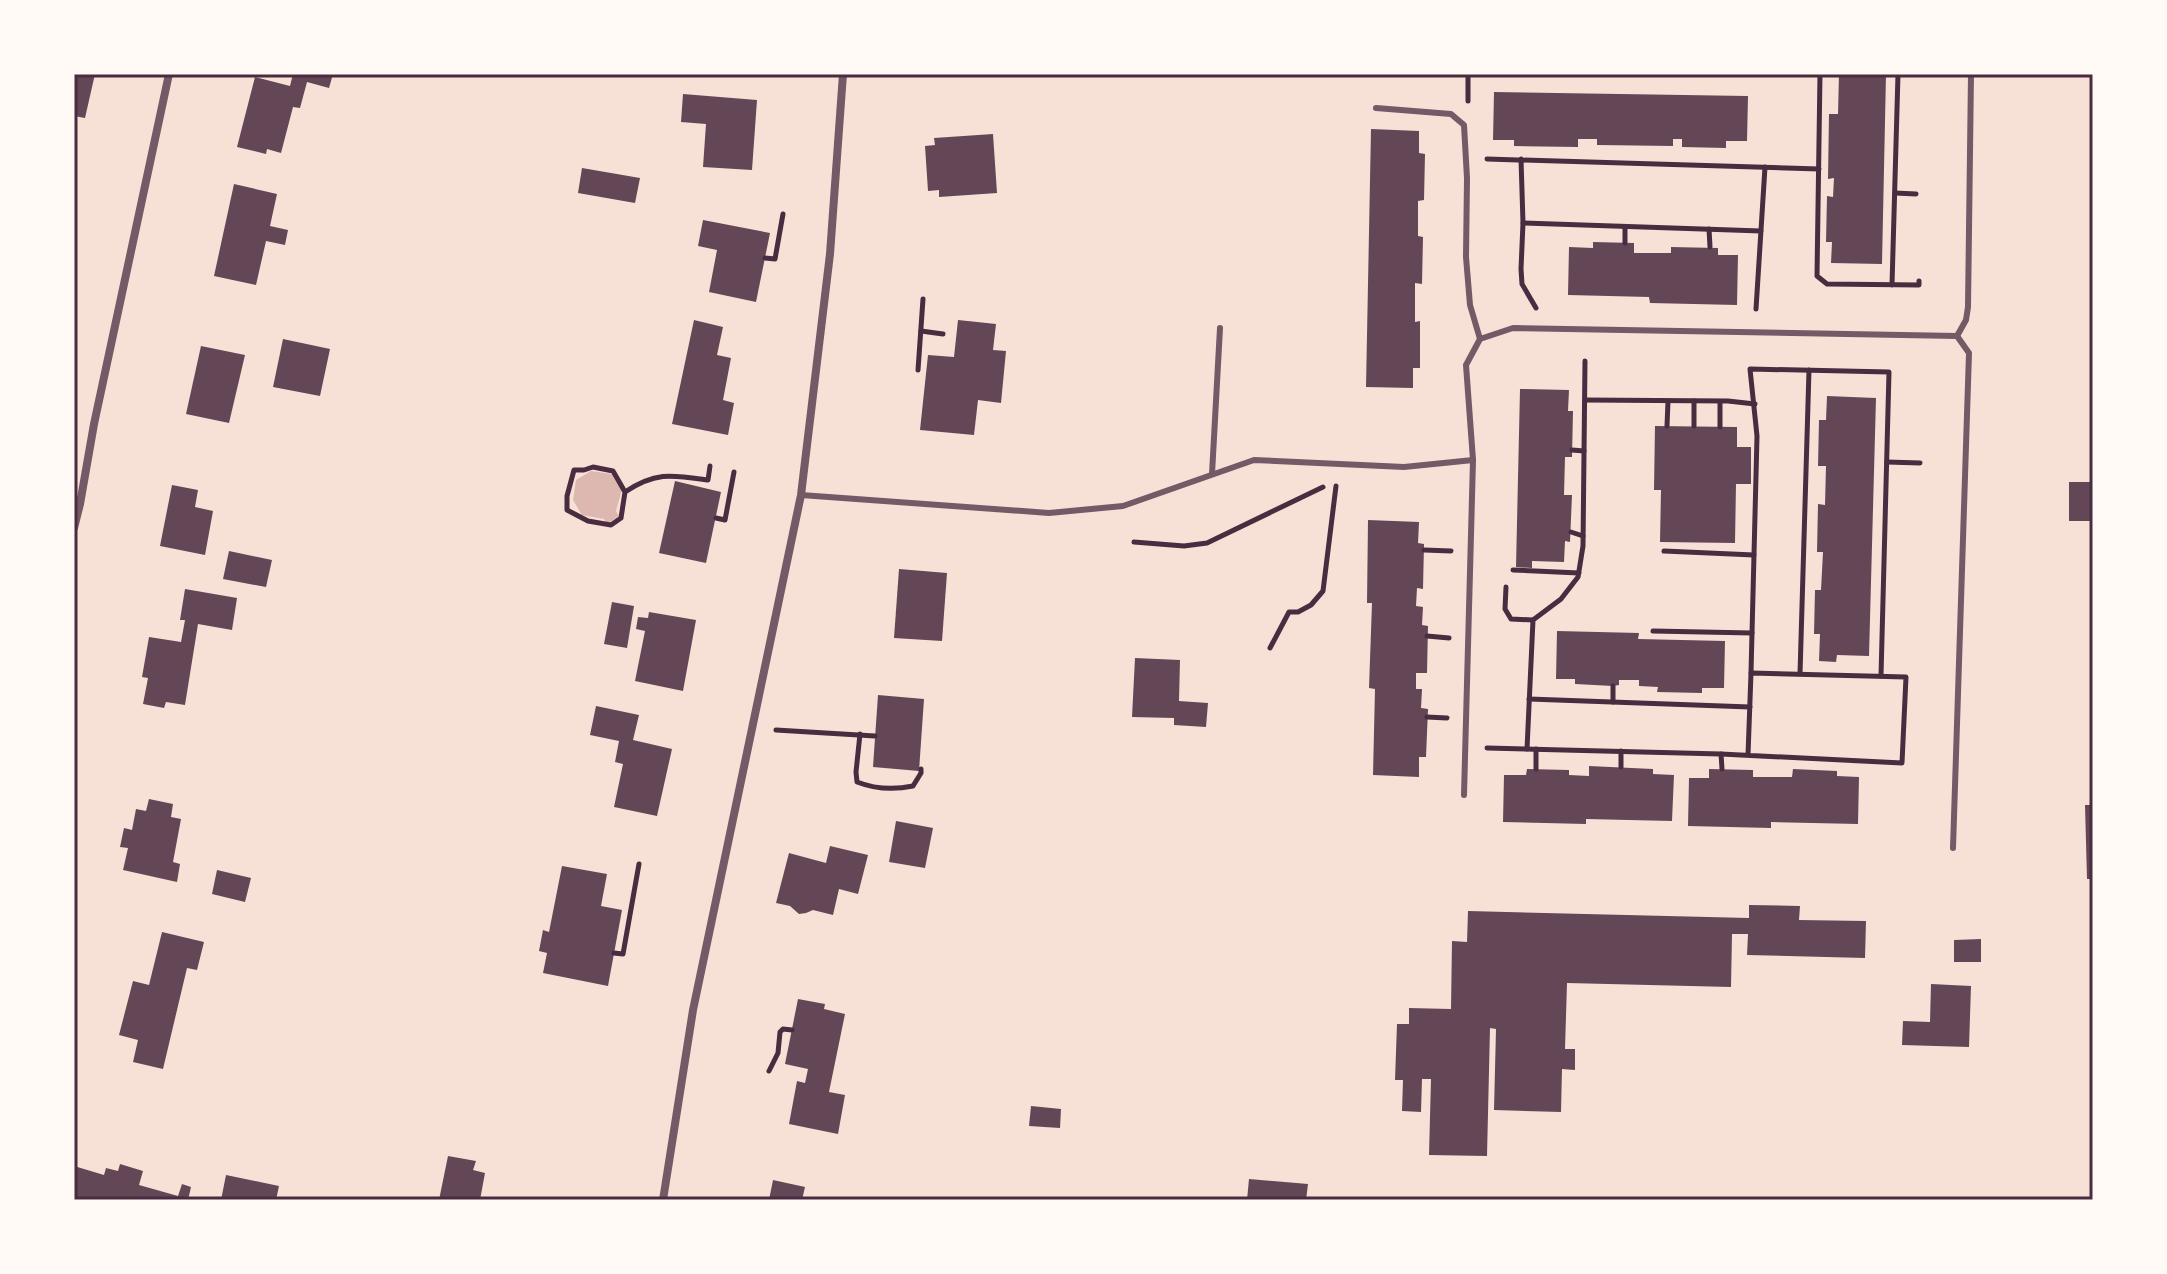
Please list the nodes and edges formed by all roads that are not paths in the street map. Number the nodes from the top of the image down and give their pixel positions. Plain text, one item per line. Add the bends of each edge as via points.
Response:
1 (169, 74) edge
2 (843, 74) edge
3 (1971, 74) edge
4 (1376, 108) dead end
5 (1220, 328) dead end
6 (1957, 336) junction
7 (1480, 339) junction
8 (1473, 460) junction
9 (1212, 474) junction
10 (801, 495) junction
11 (74, 528) edge
12 (1464, 795) dead end
13 (1953, 848) dead end
14 (663, 1200) edge

1 - 11 street
2 - 10 street via 830,254
3 - 6 lane via 1968,307
4 - 7 lane via 1451,114 1464,125 1466,257 1470,305
5 - 9 lane
6 - 7 lane via 1513,328
6 - 13 lane via 1969,353
7 - 8 lane via 1466,365
8 - 9 lane via 1404,467 1254,460
8 - 12 lane
9 - 10 lane via 1123,506 1049,513
10 - 14 street via 693,1010

